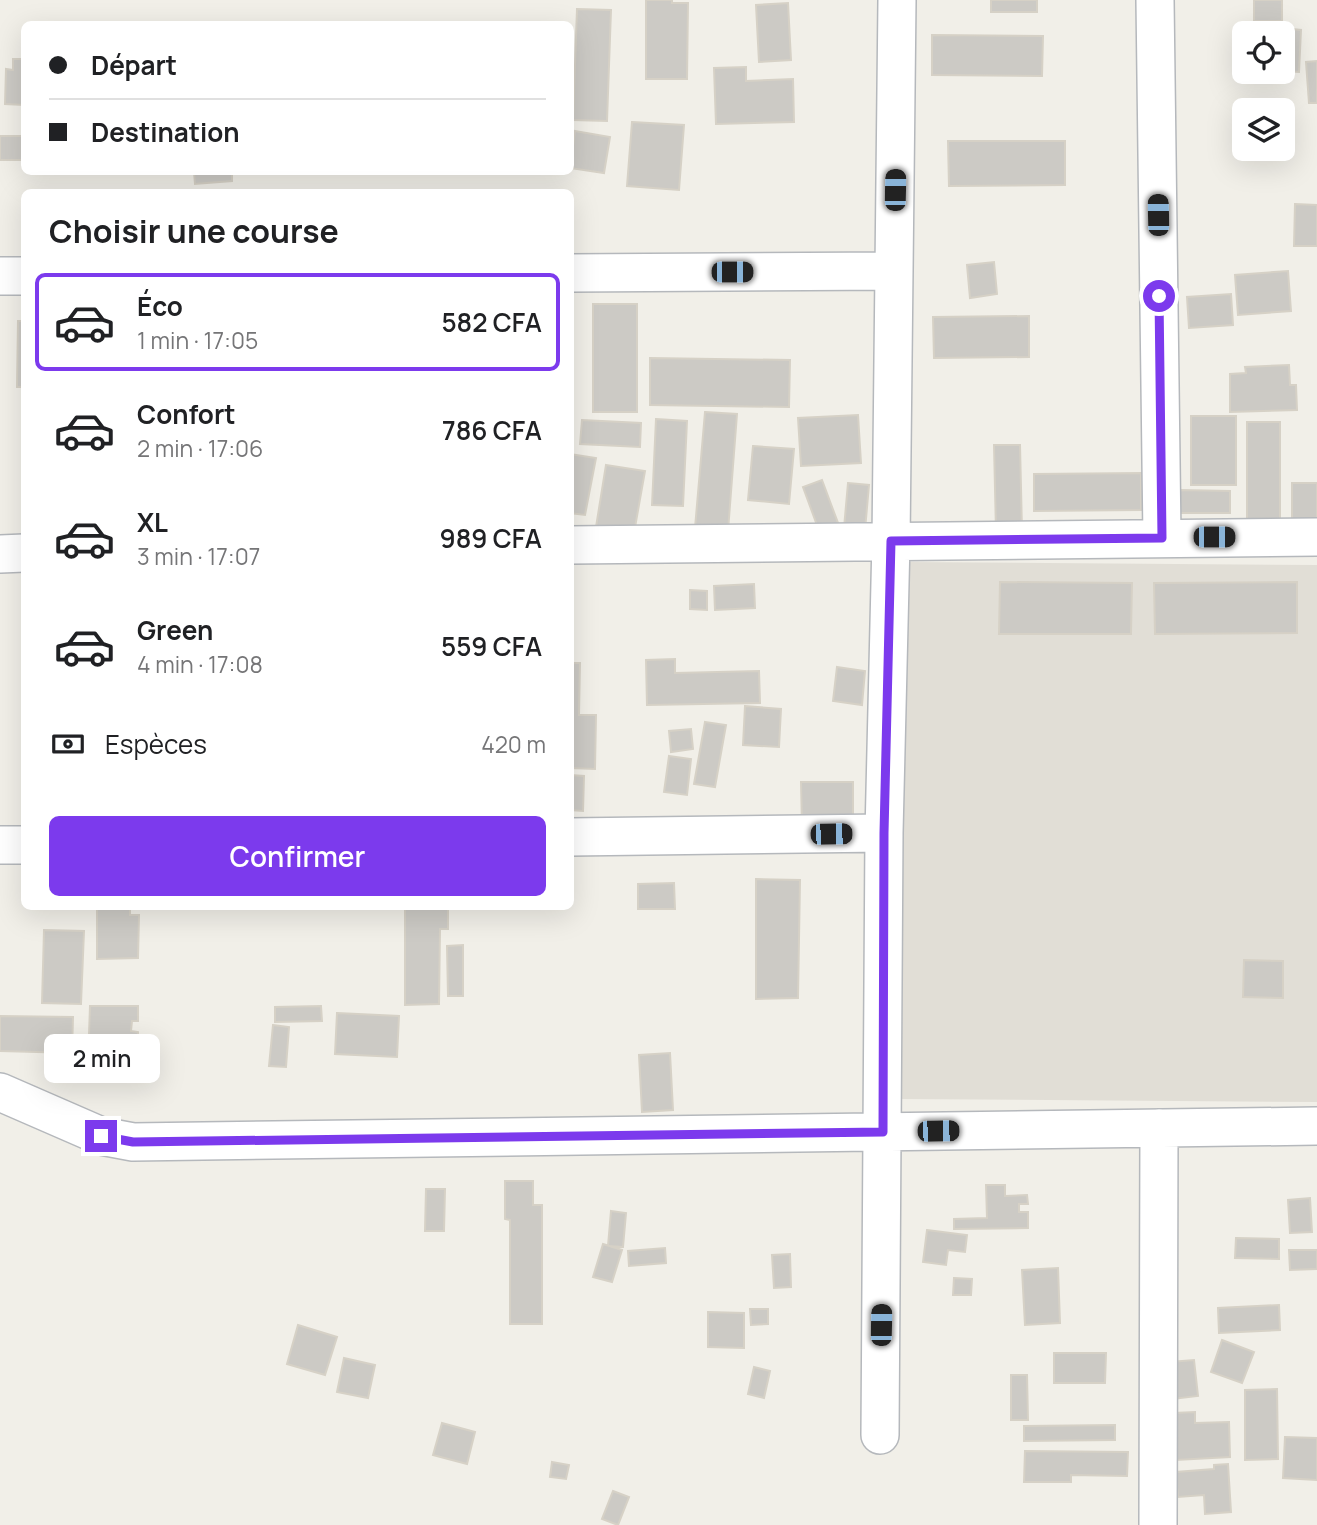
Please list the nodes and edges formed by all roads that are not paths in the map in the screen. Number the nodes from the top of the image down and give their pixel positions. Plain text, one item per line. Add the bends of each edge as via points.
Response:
1 (897, 0) edge
2 (1155, 0) edge
3 (894, 271) junction
4 (574, 273) edge
5 (0, 276) edge
6 (21, 276) edge
7 (1317, 537) edge
8 (1162, 538) junction
9 (891, 541) junction
10 (574, 545) edge
11 (21, 553) edge
12 (0, 554) edge
13 (884, 833) junction
14 (574, 837) edge
15 (0, 845) edge
16 (21, 845) edge
17 (0, 1092) edge
18 (1317, 1126) edge
19 (1158, 1128) junction
20 (883, 1132) junction
21 (880, 1435) dead end
22 (1158, 1525) edge

1 - 3 street
2 - 8 street
3 - 4 street
3 - 9 street
5 - 6 street
7 - 8 street
8 - 9 street
9 - 10 street
9 - 13 street
11 - 12 street
13 - 14 street
13 - 20 street
15 - 16 street
17 - 20 street via 101,1136 133,1142
18 - 19 street
19 - 20 street
19 - 22 street
20 - 21 street

